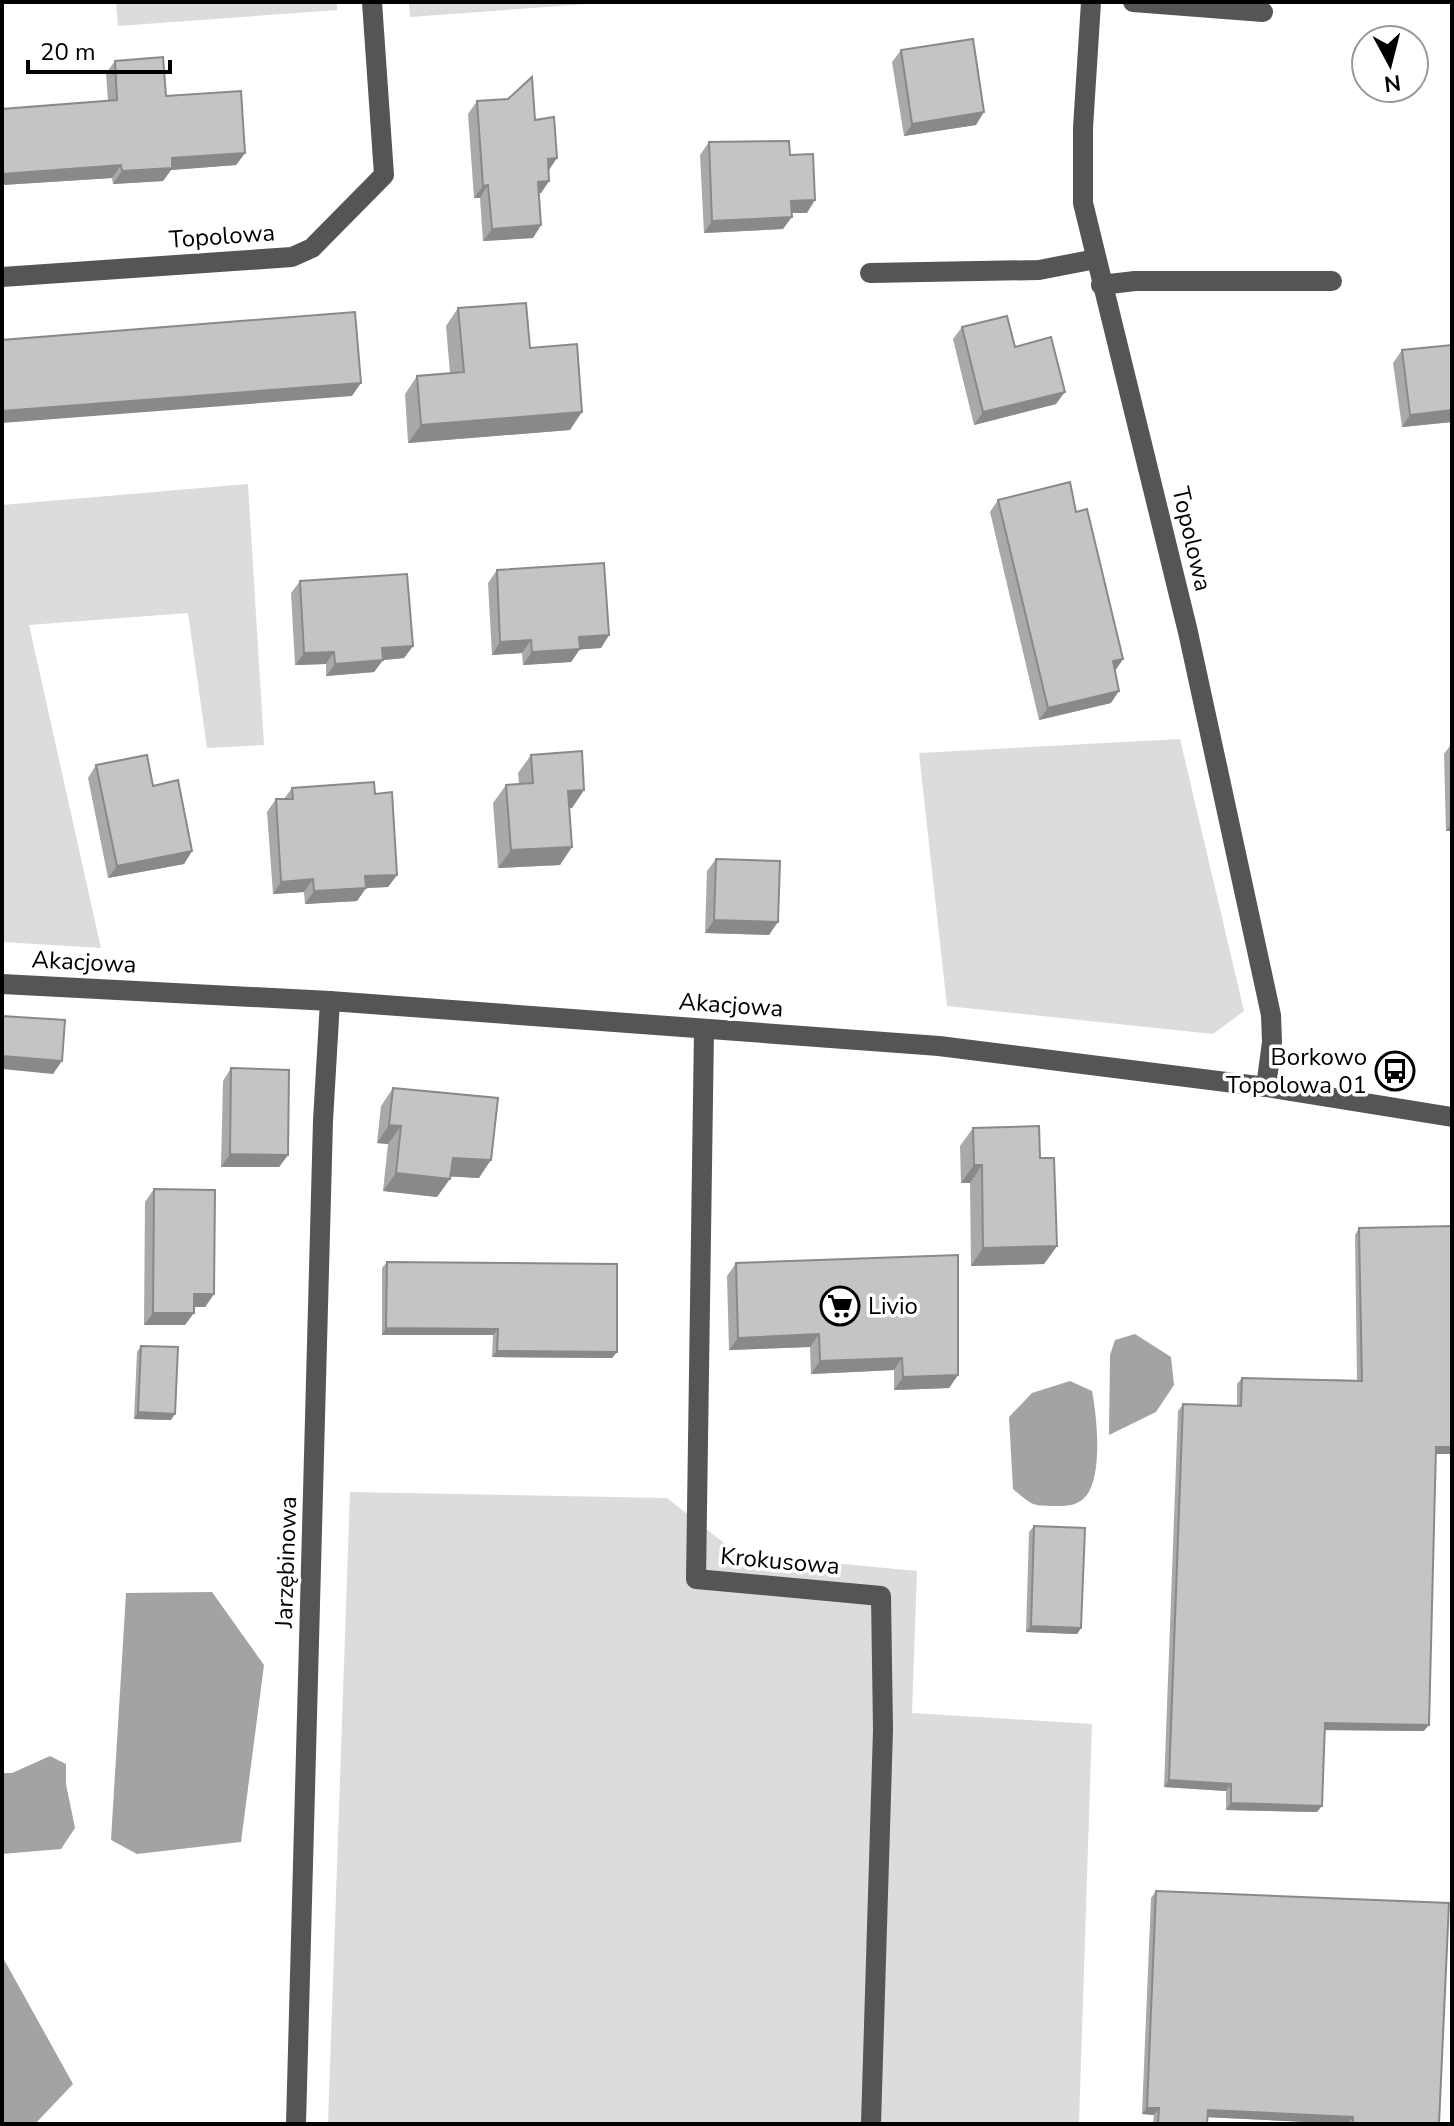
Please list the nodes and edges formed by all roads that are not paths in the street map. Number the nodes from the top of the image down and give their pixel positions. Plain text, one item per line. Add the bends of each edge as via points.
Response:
1 (372, 2) edge
2 (1091, 2) edge
3 (1133, 2) edge
4 (1263, 12) dead end
5 (1096, 259) junction
6 (870, 273) dead end
7 (2, 277) edge
8 (1332, 281) dead end
9 (1101, 285) junction
10 (2, 984) edge
11 (330, 1001) junction
12 (704, 1029) junction
13 (1266, 1087) junction
14 (1452, 1117) edge
15 (296, 2124) edge
16 (871, 2124) edge

1 - 7 street, Topolowa via 384,175 312,248 292,257
2 - 5 street, Topolowa via 1083,203
3 - 4 street
5 - 6 street via 1039,270
5 - 9 street, Topolowa
8 - 9 street
9 - 13 street, Topolowa via 1188,632 1271,1015
10 - 11 street, Akacjowa
11 - 12 street, Akacjowa
11 - 15 street, Jarzębinowa
12 - 13 street, Akacjowa via 939,1046
12 - 16 street, Krokusowa via 696,1579 881,1596 883,1730
13 - 14 street, Akacjowa

